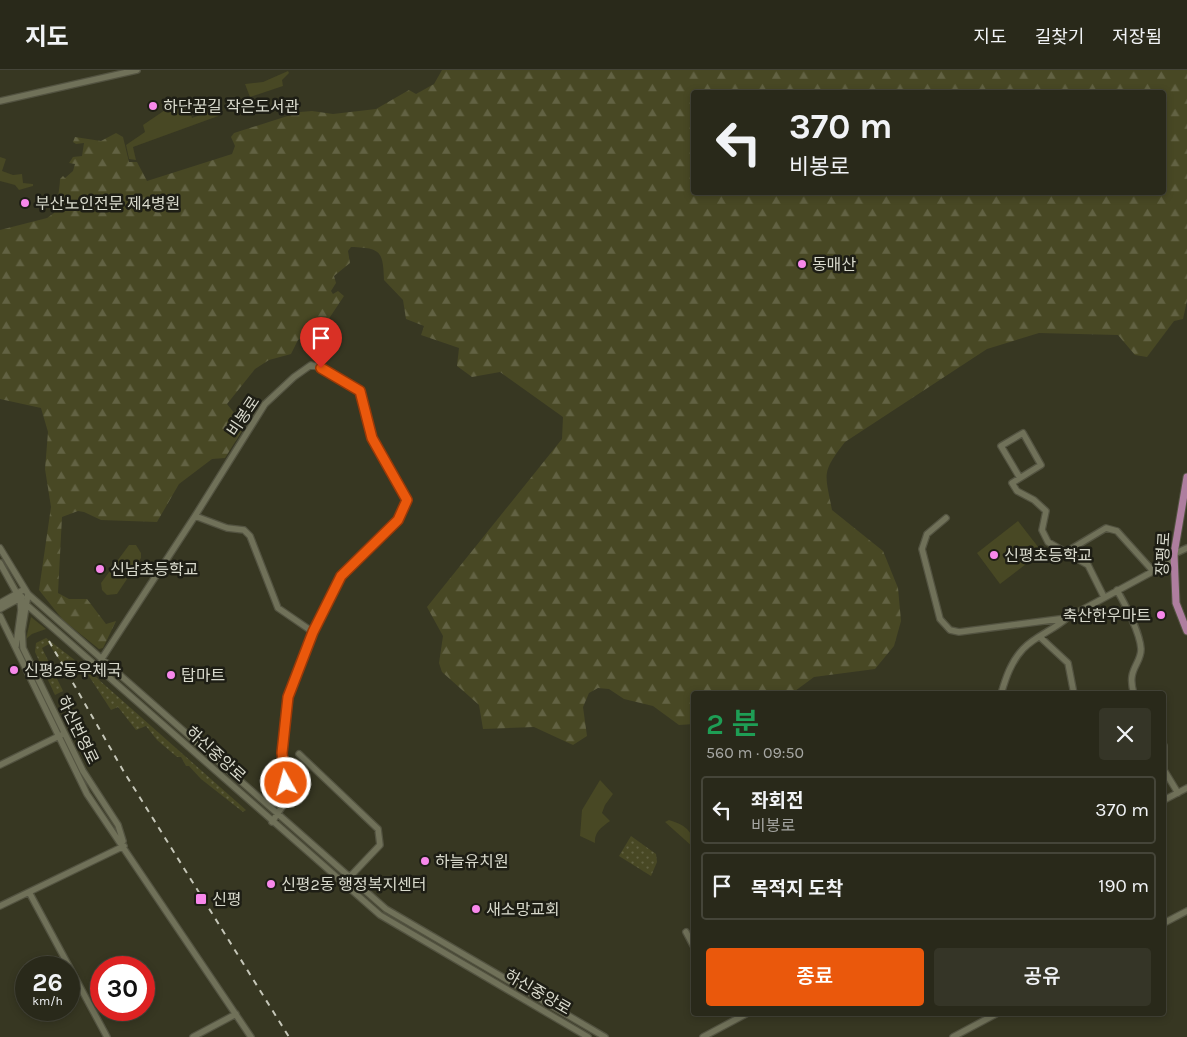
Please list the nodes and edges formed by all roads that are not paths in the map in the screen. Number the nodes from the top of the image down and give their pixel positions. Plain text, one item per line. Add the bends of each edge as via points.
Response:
1 (137, 70) edge
2 (0, 101) edge
3 (1020, 478) junction
4 (1187, 478) edge
5 (195, 516) junction
6 (946, 518) dead end
7 (0, 548) edge
8 (1187, 548) edge
9 (1066, 552) junction
10 (1174, 557) junction
11 (0, 563) edge
12 (1153, 571) junction
13 (1118, 590) junction
14 (26, 591) junction
15 (18, 596) junction
16 (1104, 597) junction
17 (0, 602) edge
18 (27, 605) junction
19 (0, 609) edge
20 (0, 616) edge
21 (1067, 618) junction
22 (1187, 631) edge
23 (313, 632) junction
24 (1040, 638) junction
25 (16, 648) junction
26 (102, 660) junction
27 (97, 666) junction
28 (1002, 691) edge
29 (1073, 691) edge
30 (1133, 691) edge
31 (61, 734) junction
32 (299, 754) dead end
33 (0, 765) edge
34 (1166, 773) edge
35 (1187, 788) edge
36 (1178, 793) junction
37 (1166, 799) edge
38 (278, 814) junction
39 (272, 822) junction
40 (124, 846) junction
41 (350, 877) junction
42 (343, 884) junction
43 (29, 892) junction
44 (0, 906) edge
45 (386, 909) junction
46 (1187, 911) edge
47 (380, 915) junction
48 (1166, 922) edge
49 (686, 932) dead end
50 (691, 941) edge
51 (236, 1014) junction
52 (730, 1016) edge
53 (742, 1016) edge
54 (992, 1016) edge
55 (732, 1021) junction
56 (108, 1037) edge
57 (193, 1037) edge
58 (252, 1037) edge
59 (588, 1037) edge
60 (605, 1037) edge
61 (703, 1037) edge
62 (953, 1037) edge

1 - 2 street
3 - 3 street via 1001,446 1023,434 1042,465
3 - 9 street via 1012,483 1017,491 1046,511 1042,530 1048,542
4 - 10 main road, 장평로
5 - 23 street via 227,528 244,530 250,536 278,608
5 - 23 street, 비봉로 via 265,404 294,377 311,365 360,391 372,438 407,500 398,520 341,576
5 - 26 street, 비봉로
6 - 21 street via 927,534 922,549 944,626 959,632
7 - 14 street
8 - 10 street
9 - 12 street via 1106,528 1117,531
9 - 16 street via 1088,564
10 - 12 street
10 - 22 main road, 장평로 via 1176,603
11 - 15 street, 하신중앙로
12 - 13 street
13 - 16 street
13 - 30 street via 1130,613 1141,649 1132,672
14 - 15 street
14 - 18 street, 하신번영로
14 - 26 street
15 - 17 street
15 - 18 street, 하신중앙로
15 - 19 street
15 - 25 street via 21,610
16 - 21 street
18 - 27 street, 하신중앙로
18 - 31 street, 하신번영로 via 22,631 23,648
20 - 25 street, 하신번영로
21 - 24 street
23 - 38 street, 비봉로 via 288,697 282,753 288,798
24 - 28 street via 1024,648 1006,673
24 - 29 street via 1068,663
25 - 31 street, 하신번영로
26 - 27 street, 비봉로
26 - 38 street
27 - 39 street, 하신중앙로
31 - 33 street
31 - 40 street, 하신번영로 via 87,794
32 - 41 street via 378,829 380,845
34 - 36 street
35 - 36 street
36 - 37 street
38 - 39 street, 비봉로
38 - 41 street
39 - 42 street, 하신중앙로
40 - 43 street
40 - 51 street, 하신번영로
41 - 42 street
41 - 45 street
42 - 47 street, 하신중앙로
43 - 44 street
43 - 56 street
45 - 47 street
45 - 60 street
46 - 48 street
47 - 59 street, 하신중앙로
49 - 50 street
51 - 57 street
51 - 58 street, 하신번영로
52 - 55 street
53 - 55 street
54 - 62 street
55 - 61 street

